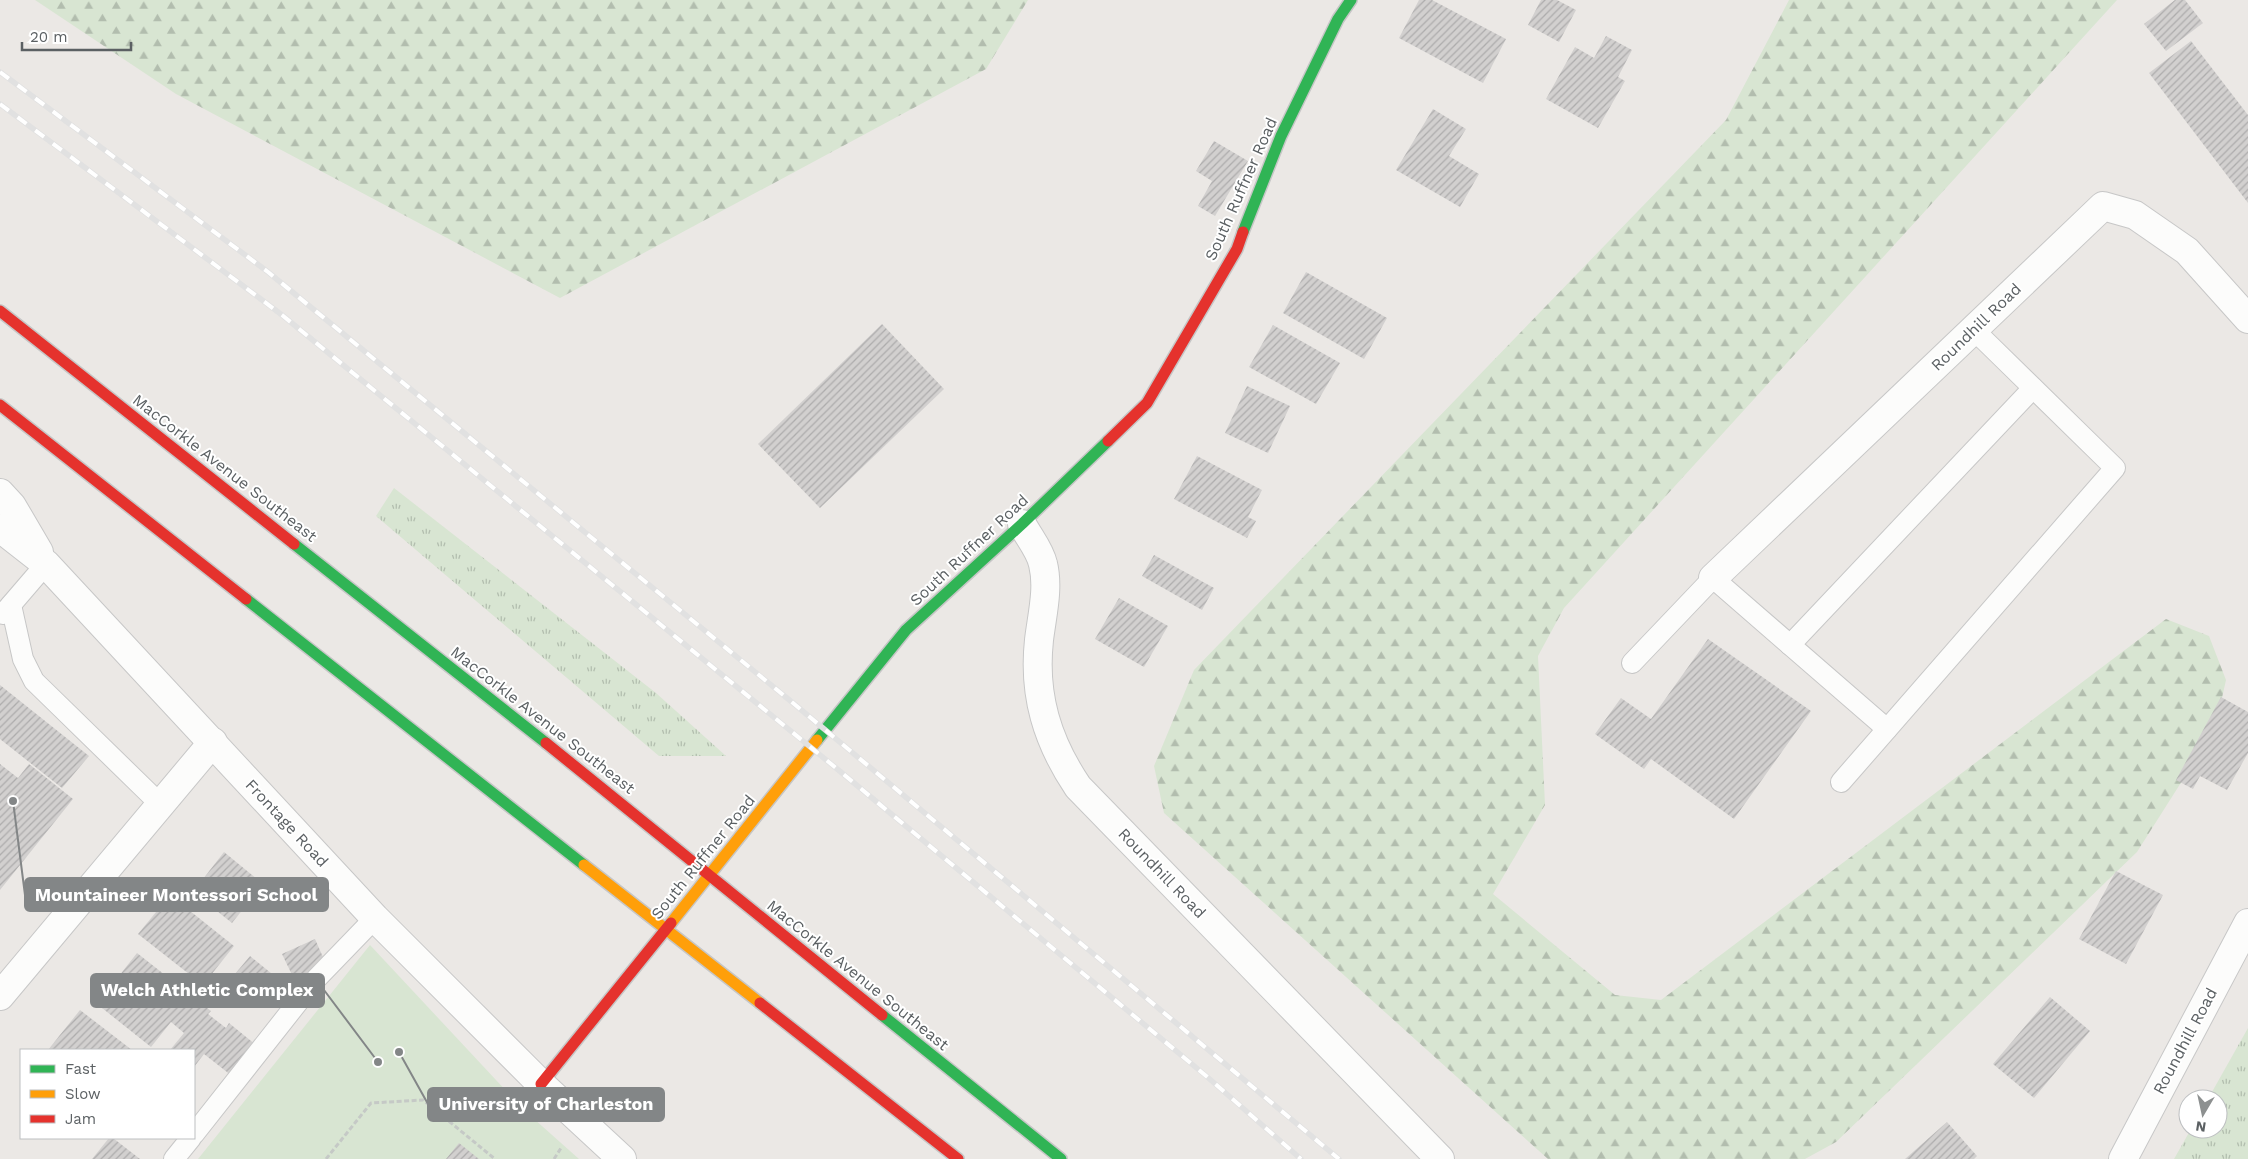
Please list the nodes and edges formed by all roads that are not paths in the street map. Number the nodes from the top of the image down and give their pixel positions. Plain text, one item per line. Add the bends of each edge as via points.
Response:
1 (1351, 0) edge
2 (0, 311) edge
3 (2248, 319) edge
4 (1973, 329) junction
5 (2033, 388) junction
6 (0, 405) edge
7 (0, 493) edge
8 (1022, 524) junction
9 (0, 528) edge
10 (46, 564) junction
11 (1713, 578) junction
12 (6, 611) edge
13 (1790, 645) junction
14 (1632, 663) dead end
15 (1888, 729) junction
16 (212, 742) junction
17 (1841, 782) dead end
18 (159, 803) junction
19 (709, 876) junction
20 (375, 918) junction
21 (2248, 923) edge
22 (665, 930) junction
23 (0, 996) edge
24 (541, 1084) junction
25 (195, 1133) edge
26 (190, 1139) edge
27 (174, 1159) edge
28 (622, 1159) edge
29 (958, 1159) edge
30 (1061, 1159) edge
31 (1440, 1159) edge
32 (2122, 1159) edge

1 - 8 main road, South Ruffner Road via 1338,19 1281,136 1236,249 1147,403
2 - 19 main road, MacCorkle Avenue Southeast via 661,834
3 - 4 street, Roundhill Road via 2187,251 2135,215 2104,206
4 - 5 lane
4 - 11 street, Roundhill Road
5 - 13 lane
5 - 15 lane via 2115,468
6 - 22 main road
7 - 10 street, Frontage Road via 12,506
8 - 19 main road, South Ruffner Road via 906,630
8 - 31 street, Roundhill Road via 1043,562 1046,582 1037,657 1040,706 1048,734 1078,787
9 - 10 street, Frontage Road
10 - 12 lane
10 - 16 street, Frontage Road
11 - 13 lane
11 - 14 lane
12 - 18 lane via 34,680
13 - 15 lane
15 - 17 lane
16 - 18 street
16 - 20 street, Frontage Road
18 - 23 street
19 - 22 main road, South Ruffner Road
19 - 30 main road, MacCorkle Avenue Southeast
20 - 24 street, Frontage Road
20 - 25 lane via 317,978
21 - 32 street, Roundhill Road
22 - 24 main road, South Ruffner Road
22 - 29 main road
24 - 28 street, Frontage Road
26 - 27 lane

